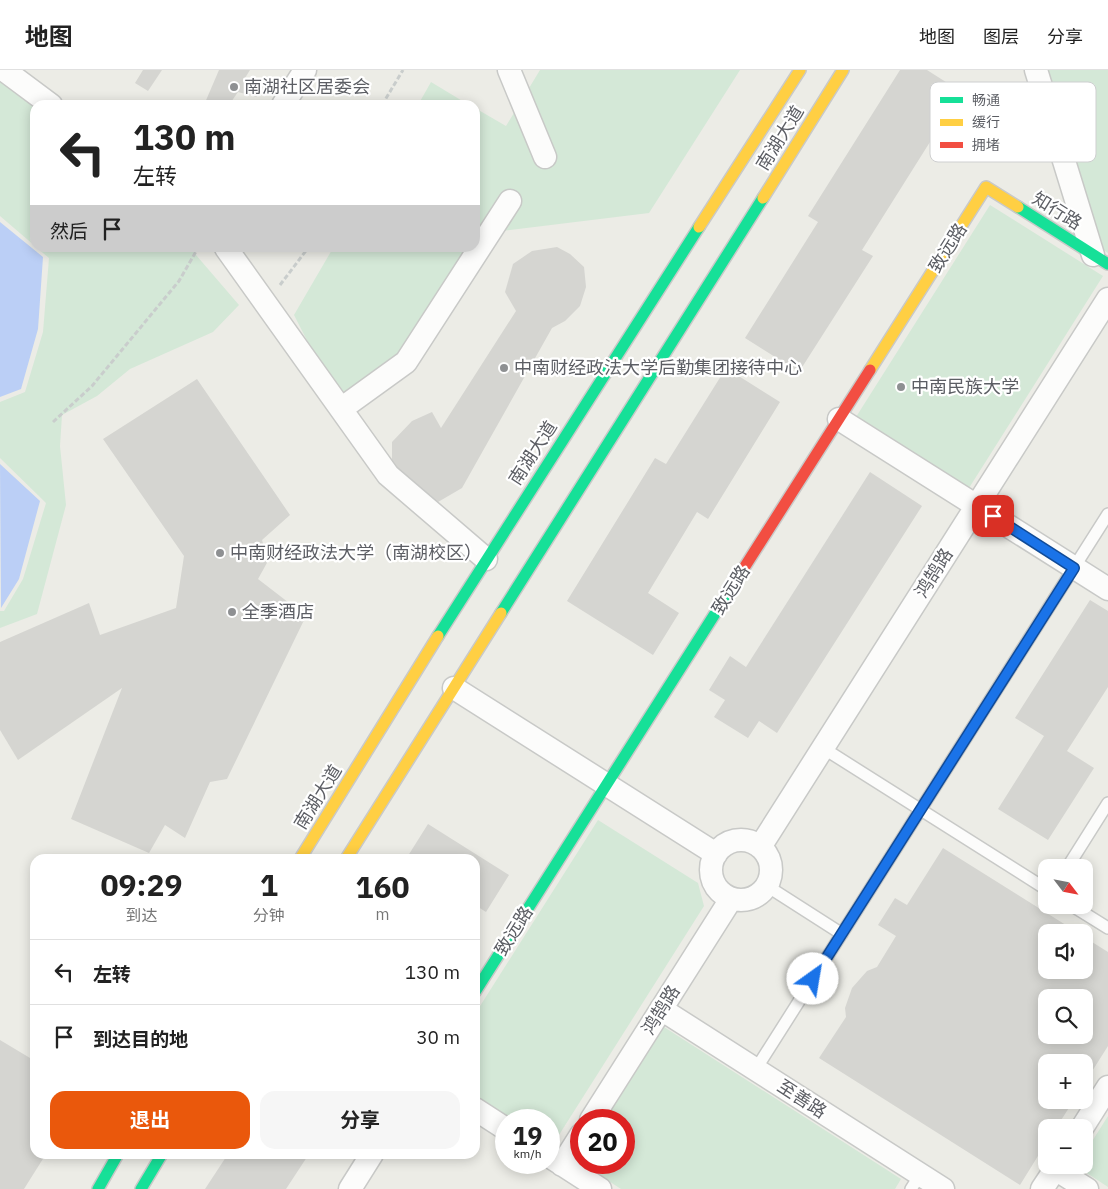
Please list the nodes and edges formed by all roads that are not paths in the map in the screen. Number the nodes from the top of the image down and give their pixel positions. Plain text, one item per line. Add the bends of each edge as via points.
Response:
1 (4, 70) edge
2 (305, 70) edge
3 (509, 70) edge
4 (800, 70) edge
5 (843, 70) edge
6 (1036, 70) edge
7 (1040, 82) edge
8 (44, 100) edge
9 (286, 100) edge
10 (544, 157) dead end
11 (1068, 162) edge
12 (986, 187) joint
13 (510, 201) dead end
14 (480, 247) edge
15 (229, 252) edge
16 (477, 252) edge
17 (1101, 259) edge
18 (1108, 299) edge
19 (341, 410) junction
20 (839, 419) junction
21 (976, 506) junction
22 (1108, 514) edge
23 (486, 559) junction
24 (1074, 568) junction
25 (1108, 589) edge
26 (454, 688) junction
27 (823, 748) junction
28 (607, 785) junction
29 (1108, 802) edge
30 (920, 810) junction
31 (760, 847) junction
32 (303, 854) edge
33 (349, 854) edge
34 (716, 854) junction
35 (1073, 859) edge
36 (1038, 884) edge
37 (767, 886) junction
38 (731, 899) junction
39 (1085, 914) edge
40 (1108, 928) edge
41 (842, 934) junction
42 (480, 984) edge
43 (661, 1009) junction
44 (756, 1069) junction
45 (1108, 1086) edge
46 (598, 1109) edge
47 (480, 1113) edge
48 (1088, 1119) edge
49 (495, 1122) edge
50 (570, 1146) edge
51 (560, 1157) edge
52 (115, 1159) edge
53 (159, 1159) edge
54 (369, 1159) edge
55 (560, 1164) edge
56 (1052, 1174) edge
57 (1066, 1174) edge
58 (916, 1182) edge
59 (98, 1189) edge
60 (141, 1189) edge
61 (350, 1189) edge
62 (600, 1189) edge
63 (943, 1189) edge
64 (1042, 1189) edge
65 (1087, 1189) edge

1 - 8 street
2 - 9 street
3 - 10 street
4 - 23 main road, 南湖大道
5 - 26 main road, 南湖大道
6 - 7 street
11 - 17 street
12 - 17 main road, 知行路
12 - 20 main road, 致远路
13 - 14 street
15 - 19 street
16 - 19 street via 406,362
18 - 21 street, 鸿鹄路
19 - 23 street via 388,475
20 - 21 street
20 - 28 main road, 致远路
21 - 24 street
21 - 27 street, 鸿鹄路
22 - 24 lane
23 - 32 main road, 南湖大道
24 - 25 street
24 - 30 lane
26 - 28 street
26 - 33 main road, 南湖大道
27 - 30 lane
27 - 31 street, 鸿鹄路
28 - 34 street
28 - 42 main road, 致远路
29 - 35 lane
30 - 36 lane
30 - 41 lane
31 - 34 street via 741,840 722,847
31 - 37 street via 770,865
34 - 38 street via 711,876 721,894
37 - 38 street via 751,899
37 - 41 lane
38 - 43 street, 鸿鹄路
39 - 40 lane
41 - 44 lane
43 - 44 street, 至善路
43 - 46 street, 鸿鹄路
44 - 58 street, 至善路
45 - 48 street
47 - 49 street
50 - 51 street
52 - 59 main road
53 - 60 main road
54 - 61 street
55 - 62 street
56 - 64 street
57 - 65 street
58 - 63 street, 至善路

